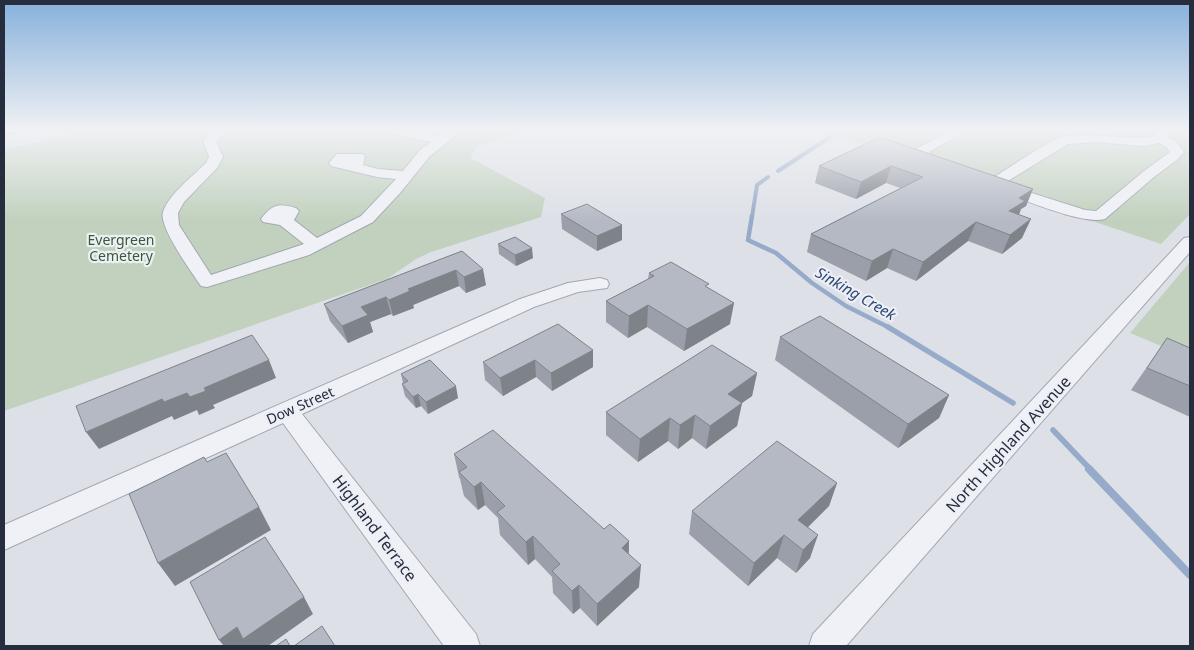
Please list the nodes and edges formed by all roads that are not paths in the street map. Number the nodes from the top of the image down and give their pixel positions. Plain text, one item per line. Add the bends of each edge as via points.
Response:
1 (215, 160) edge
2 (419, 160) edge
3 (929, 160) edge
4 (1031, 160) edge
5 (1169, 160) edge
6 (356, 167) dead end
7 (407, 176) junction
8 (992, 184) junction
9 (285, 221) dead end
10 (1190, 242) edge
11 (315, 245) junction
12 (600, 284) dead end
13 (286, 410) junction
14 (4, 538) edge
15 (464, 646) edge
16 (825, 646) edge

1 - 11 street via 170,213 171,225 207,282
2 - 7 street
3 - 8 street
4 - 8 street
5 - 8 street via 1099,216
6 - 7 street via 377,174
7 - 11 street via 367,219
9 - 11 street
10 - 16 street, North Highland Avenue
12 - 13 street, Dow Street via 575,287 527,304
13 - 14 street, Dow Street
13 - 15 street, Highland Terrace

